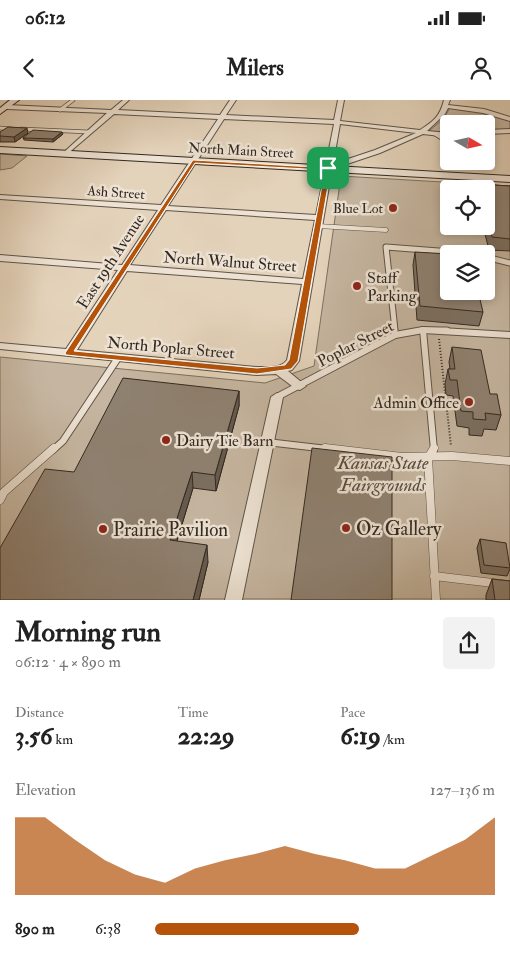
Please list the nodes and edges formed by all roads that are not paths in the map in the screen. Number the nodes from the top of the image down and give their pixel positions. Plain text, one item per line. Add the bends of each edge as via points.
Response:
1 (14, 100) edge
2 (73, 100) edge
3 (126, 100) edge
4 (233, 100) edge
5 (341, 100) edge
6 (446, 103) edge
7 (2, 108) edge
8 (60, 110) junction
9 (112, 112) junction
10 (222, 117) junction
11 (510, 119) edge
12 (337, 122) junction
13 (0, 128) edge
14 (510, 131) edge
15 (89, 132) junction
16 (422, 132) junction
17 (495, 132) edge
18 (435, 134) junction
19 (440, 134) edge
20 (440, 137) edge
21 (0, 150) edge
22 (65, 154) junction
23 (193, 161) junction
24 (328, 168) junction
25 (510, 179) edge
26 (0, 197) edge
27 (162, 208) junction
28 (319, 222) junction
29 (386, 230) dead end
30 (440, 251) edge
31 (0, 258) edge
32 (495, 259) edge
33 (510, 263) edge
34 (124, 268) junction
35 (308, 282) junction
36 (423, 330) junction
37 (395, 335) junction
38 (510, 335) edge
39 (0, 346) edge
40 (69, 353) junction
41 (118, 358) junction
42 (279, 370) junction
43 (300, 386) junction
44 (277, 397) joint
45 (267, 442) junction
46 (428, 458) junction
47 (510, 461) edge
48 (0, 500) edge
49 (434, 576) junction
50 (510, 585) edge
51 (233, 600) edge
52 (436, 600) edge

1 - 7 main road
2 - 8 lane
3 - 9 street
4 - 10 street, East 19th Avenue
5 - 12 street
6 - 11 street
6 - 16 street via 437,121
7 - 8 street
8 - 9 street
9 - 10 street
9 - 15 street
10 - 12 street
10 - 23 street, East 19th Avenue
12 - 16 street
12 - 24 street
13 - 15 lane
14 - 17 street
15 - 22 street
16 - 18 street
16 - 24 street
18 - 19 street
18 - 20 lane
21 - 22 main road, North Main Street
22 - 23 main road, North Main Street
23 - 24 main road, North Main Street
23 - 27 street, East 19th Avenue
24 - 25 main road, North Main Street
24 - 28 street
26 - 27 street, Ash Street
27 - 28 street, Ash Street
27 - 34 street, East 19th Avenue
28 - 29 lane
28 - 35 street
30 - 37 lane via 386,247
31 - 34 street, North Walnut Street
32 - 33 lane
34 - 35 street, North Walnut Street
34 - 40 street, East 19th Avenue
35 - 42 street via 294,361
36 - 37 lane, Poplar Street
36 - 38 lane, Poplar Street
36 - 46 lane via 434,450
37 - 43 lane, Poplar Street
39 - 40 street, North Poplar Street
40 - 41 street, North Poplar Street
41 - 42 street, North Poplar Street via 257,371
41 - 48 lane via 63,441 4,492
42 - 43 street
43 - 44 lane, Poplar Street
44 - 45 street
45 - 46 lane
45 - 51 street
46 - 47 lane via 452,456
46 - 49 lane
49 - 50 lane
49 - 52 lane

